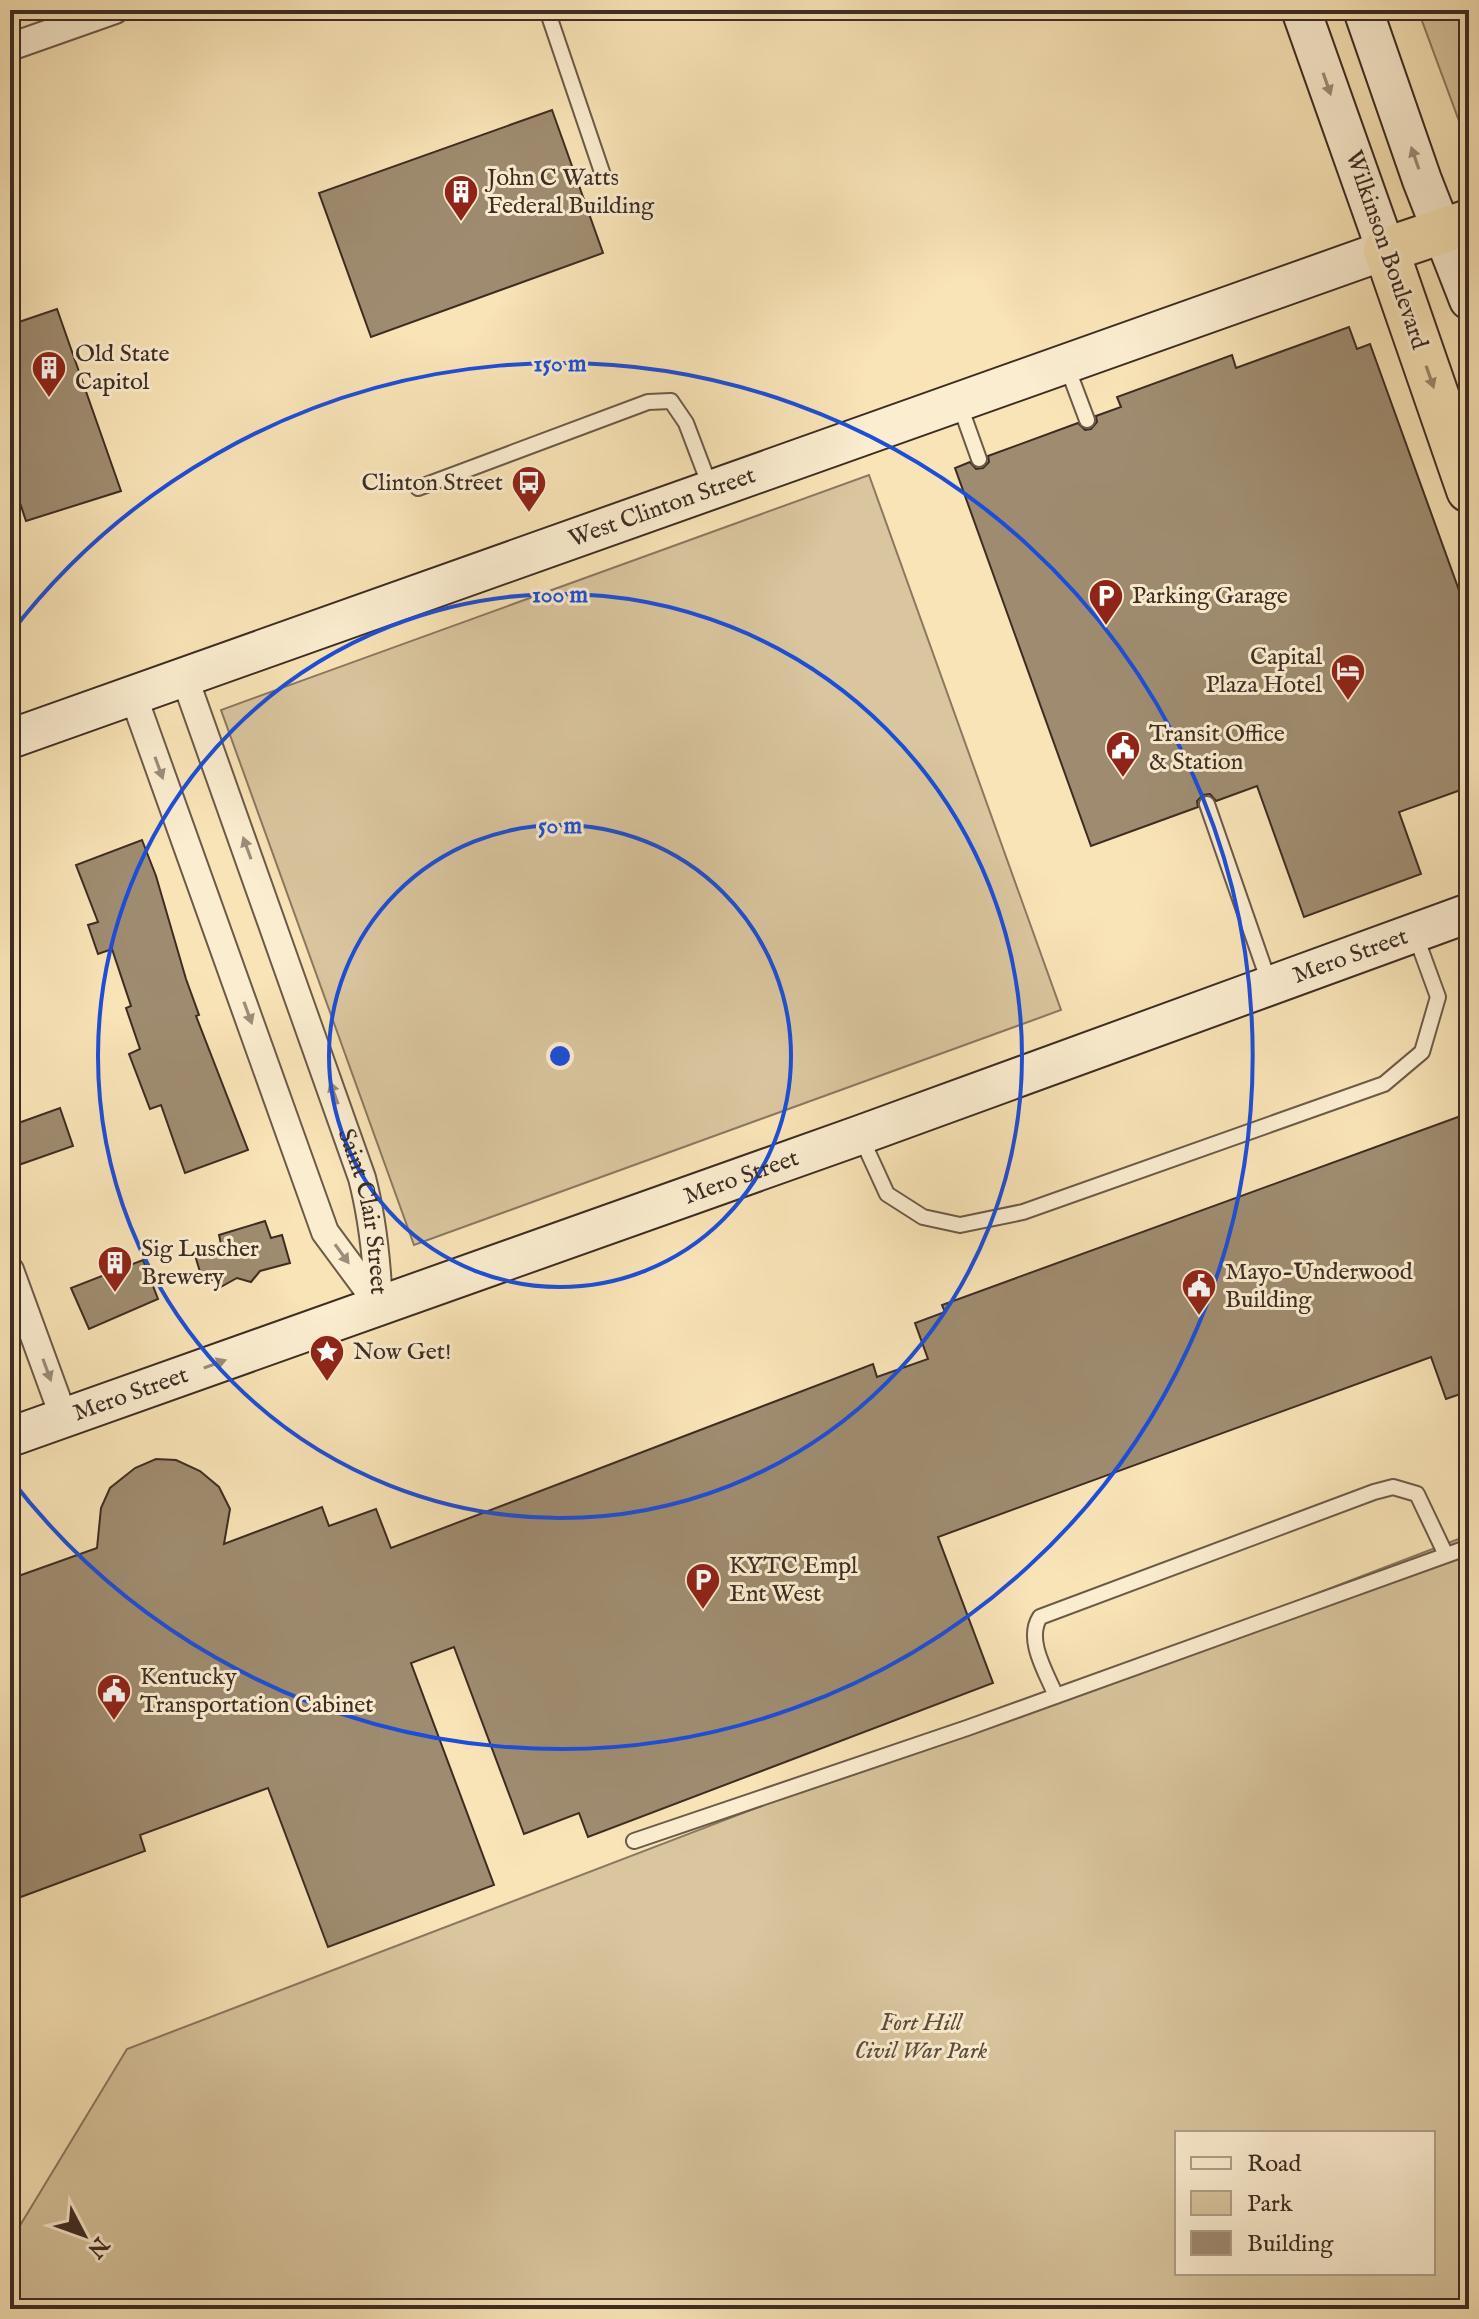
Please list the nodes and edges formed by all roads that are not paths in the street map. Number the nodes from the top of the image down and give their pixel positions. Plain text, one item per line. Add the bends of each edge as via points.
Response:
1 (115, 10) edge
2 (547, 10) edge
3 (1301, 10) edge
4 (1363, 10) edge
5 (10, 47) edge
6 (604, 178) dead end
7 (1456, 227) edge
8 (1386, 250) junction
9 (1469, 300) edge
10 (1066, 363) junction
11 (959, 402) junction
12 (1087, 420) dead end
13 (979, 459) dead end
14 (418, 488) dead end
15 (712, 489) junction
16 (1469, 490) edge
17 (184, 676) junction
18 (133, 695) junction
19 (10, 739) edge
20 (1207, 804) dead end
21 (1469, 913) edge
22 (1415, 933) junction
23 (1270, 985) junction
24 (860, 1135) junction
25 (10, 1270) edge
26 (379, 1305) junction
27 (64, 1418) junction
28 (10, 1437) edge
29 (1469, 1547) edge
30 (1446, 1555) junction
31 (1056, 1696) junction
32 (634, 1841) dead end

1 - 5 street
2 - 6 lane
3 -> 8 main road, Wilkinson Boulevard
7 -> 4 main road via 1422,180
7 - 8 highway
7 - 9 main road
8 - 10 main road, West Clinton Street
8 -> 16 highway, Wilkinson Boulevard
10 - 11 main road, West Clinton Street
10 - 12 lane
11 - 13 lane
11 - 15 main road, West Clinton Street
14 - 15 lane via 648,402 671,401 686,423
15 - 17 main road, West Clinton Street
17 - 18 main road, West Clinton Street
26 -> 17 street, Saint Clair Street via 376,1243 362,1178
18 - 19 main road, West Clinton Street
18 -> 26 street, Saint Clair Street via 325,1232
20 - 23 lane
21 - 22 main road, Mero Street
22 - 23 main road, Mero Street
22 - 24 lane via 1438,997 1422,1052 1384,1084 1023,1212 960,1225 923,1217 887,1194
23 - 24 main road, Mero Street
24 - 26 main road, Mero Street
25 -> 27 street
27 -> 26 main road, Mero Street
27 - 28 main road, Mero Street
29 - 30 lane
30 - 31 lane
30 - 31 lane via 1417,1494 1393,1487 1374,1492 1040,1617 1034,1633 1037,1651
31 - 32 lane

